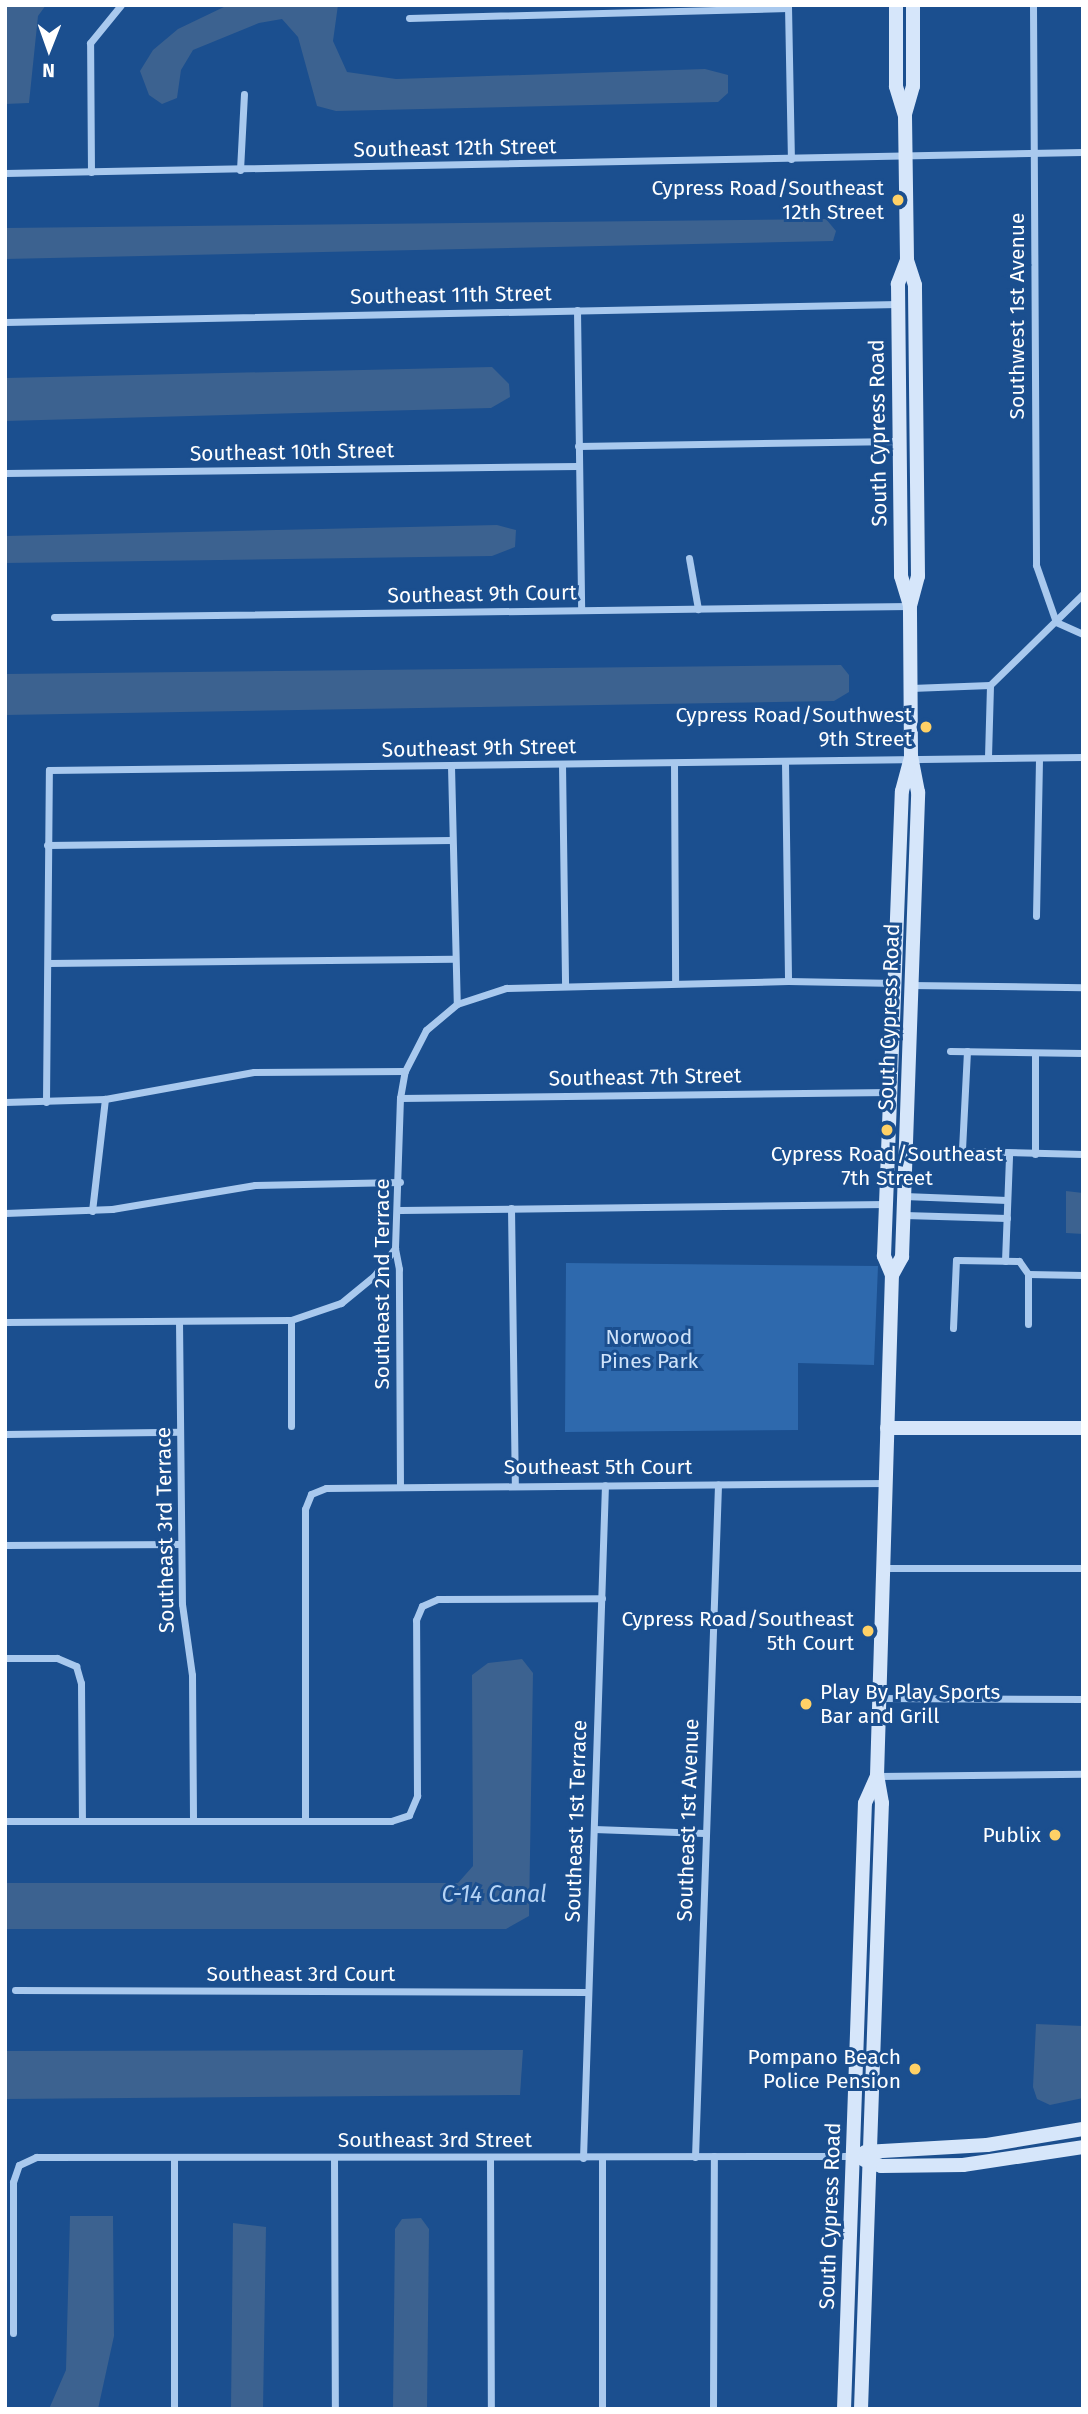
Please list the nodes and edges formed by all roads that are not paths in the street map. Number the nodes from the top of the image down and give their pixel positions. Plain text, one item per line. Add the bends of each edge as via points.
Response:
1 (121, 5) edge
2 (896, 5) edge
3 (913, 5) edge
4 (1033, 5) edge
5 (788, 7) edge
6 (409, 18) dead end
7 (244, 94) dead end
8 (905, 116) junction
9 (1034, 152) junction
10 (1083, 152) edge
11 (906, 156) junction
12 (791, 159) junction
13 (240, 170) junction
14 (91, 172) junction
15 (5, 173) edge
16 (907, 260) junction
17 (898, 304) junction
18 (577, 310) junction
19 (5, 322) edge
20 (900, 441) junction
21 (578, 446) junction
22 (578, 466) junction
23 (5, 473) edge
24 (690, 558) dead end
25 (1083, 594) edge
26 (911, 606) junction
27 (698, 609) junction
28 (581, 610) junction
29 (54, 617) dead end
30 (1056, 622) junction
31 (1083, 634) edge
32 (990, 685) junction
33 (911, 688) junction
34 (911, 757) junction
35 (988, 757) junction
36 (1083, 757) edge
37 (1039, 758) junction
38 (785, 762) junction
39 (674, 763) junction
40 (562, 764) junction
41 (451, 766) junction
42 (451, 840) junction
43 (47, 845) junction
44 (1036, 916) dead end
45 (454, 959) junction
46 (48, 963) junction
47 (788, 981) junction
48 (675, 983) junction
49 (895, 983) junction
50 (565, 985) junction
51 (911, 986) junction
52 (1083, 987) edge
53 (457, 1004) junction
54 (950, 1051) dead end
55 (967, 1051) junction
56 (1035, 1053) junction
57 (1083, 1053) edge
58 (405, 1072) junction
59 (890, 1092) junction
60 (400, 1098) junction
61 (105, 1099) junction
62 (5, 1102) edge
63 (46, 1102) junction
64 (1035, 1154) junction
65 (1083, 1154) edge
66 (1009, 1155) junction
67 (400, 1182) junction
68 (904, 1196) junction
69 (1007, 1200) junction
70 (886, 1204) junction
71 (511, 1208) junction
72 (400, 1210) junction
73 (92, 1211) junction
74 (5, 1213) edge
75 (903, 1215) junction
76 (1007, 1218) junction
77 (395, 1248) junction
78 (1005, 1261) junction
79 (1028, 1273) junction
80 (892, 1275) junction
81 (1083, 1275) edge
82 (291, 1320) junction
83 (179, 1321) junction
84 (5, 1322) edge
85 (1028, 1324) dead end
86 (953, 1328) dead end
87 (291, 1426) dead end
88 (887, 1428) junction
89 (1083, 1428) edge
90 (180, 1432) junction
91 (5, 1434) edge
92 (886, 1483) junction
93 (718, 1484) junction
94 (515, 1485) junction
95 (605, 1485) junction
96 (400, 1487) junction
97 (181, 1544) junction
98 (5, 1545) edge
99 (883, 1568) junction
100 (1083, 1568) edge
101 (602, 1598) junction
102 (5, 1658) edge
103 (879, 1698) junction
104 (1083, 1699) edge
105 (1083, 1774) edge
106 (877, 1776) junction
107 (5, 1821) edge
108 (82, 1821) junction
109 (193, 1821) junction
110 (305, 1821) junction
111 (594, 1829) junction
112 (704, 1833) junction
113 (15, 1990) dead end
114 (587, 1992) junction
115 (1083, 2129) edge
116 (1083, 2147) edge
117 (853, 2155) junction
118 (870, 2156) junction
119 (174, 2157) junction
120 (695, 2157) junction
121 (714, 2157) junction
122 (334, 2158) junction
123 (490, 2158) junction
124 (583, 2158) junction
125 (602, 2158) junction
126 (13, 2333) dead end
127 (174, 2409) edge
128 (335, 2409) edge
129 (491, 2409) edge
130 (602, 2409) edge
131 (713, 2409) edge
132 (844, 2409) edge
133 (861, 2409) edge

1 - 14 street via 90,43
2 - 8 street, South Cypress Road via 897,86
3 - 8 street, South Cypress Road via 914,86
4 - 9 street, Southwest 1st Avenue
5 - 6 street
5 - 12 street
7 - 13 street
8 - 11 street, South Cypress Road
9 - 10 street, Southeast 12th Street
9 - 11 street, Southeast 12th Street
9 - 30 street, Southwest 1st Avenue via 1036,565
11 - 12 street, Southeast 12th Street
11 - 16 street, South Cypress Road
12 - 13 street, Southeast 12th Street
13 - 14 street, Southeast 12th Street
14 - 15 street, Southeast 12th Street
16 - 17 street, South Cypress Road via 898,284
16 - 26 street, South Cypress Road via 915,298 918,576
17 - 18 street, Southeast 11th Street
17 - 20 street, South Cypress Road
18 - 19 street, Southeast 11th Street
18 - 21 street
20 - 21 street
20 - 26 street, South Cypress Road via 901,576
21 - 22 street
22 - 23 street, Southeast 10th Street
22 - 28 street
24 - 27 street
25 - 30 street
26 - 27 street, Southeast 9th Court
26 - 33 street, South Cypress Road
27 - 28 street, Southeast 9th Court
28 - 29 street, Southeast 9th Court
30 - 31 street
30 - 32 street
32 - 33 street
32 - 35 street
33 - 34 street, South Cypress Road
34 - 35 street, Southeast 9th Street
34 - 38 street, Southeast 9th Street
34 - 49 street, South Cypress Road via 902,791
34 - 51 street, South Cypress Road via 918,792
35 - 37 street, Southeast 9th Street
36 - 37 street, Southeast 9th Street
37 - 44 street
38 - 39 street, Southeast 9th Street
38 - 47 street
39 - 40 street, Southeast 9th Street
39 - 48 street
40 - 41 street, Southeast 9th Street
40 - 50 street
41 - 42 street
41 - 43 street, Southeast 9th Street via 48,770
42 - 43 street
42 - 45 street
43 - 46 street
45 - 46 street
45 - 53 street
46 - 63 street
47 - 48 street
47 - 49 street
48 - 50 street
49 - 51 street
49 - 59 street, South Cypress Road
50 - 53 street via 506,988
51 - 52 street
51 - 68 street, South Cypress Road
53 - 58 street, Southeast 2nd Terrace via 426,1030
54 - 55 street
55 - 56 street
55 - 66 street via 962,1151
56 - 57 street
56 - 64 street
58 - 60 street, Southeast 2nd Terrace
58 - 61 street via 254,1072
59 - 60 street, Southeast 7th Street
59 - 70 street, South Cypress Road
60 - 67 street, Southeast 2nd Terrace
61 - 63 street
61 - 73 street
62 - 63 street
64 - 65 street
64 - 66 street
66 - 69 street
67 - 72 street, Southeast 2nd Terrace
67 - 73 street via 255,1185
68 - 69 street
68 - 75 street, South Cypress Road
69 - 76 street
70 - 71 street
70 - 80 street, South Cypress Road via 884,1256
71 - 72 street
71 - 94 street
72 - 77 street, Southeast 2nd Terrace
73 - 74 street
75 - 76 street
75 - 80 street, South Cypress Road via 902,1257
76 - 78 street
77 - 82 street via 374,1276 341,1303
77 - 96 street, Southeast 2nd Terrace via 399,1269
78 - 79 street via 1019,1261
78 - 86 street via 956,1260
79 - 81 street
79 - 85 street
80 - 88 street, South Cypress Road
82 - 83 street
82 - 87 street
83 - 84 street
83 - 90 street, Southeast 3rd Terrace
88 - 89 street
88 - 92 street, South Cypress Road
90 - 91 street
90 - 97 street, Southeast 3rd Terrace
92 - 93 street, Southeast 5th Court
92 - 99 street, South Cypress Road
93 - 95 street, Southeast 5th Court
93 - 112 street, Southeast 1st Avenue
94 - 95 street, Southeast 5th Court
94 - 96 street, Southeast 5th Court
95 - 101 street, Southeast 1st Terrace
96 - 110 street, Southeast 5th Court via 326,1488 311,1494 305,1508
97 - 98 street
97 - 109 street, Southeast 3rd Terrace via 184,1632 192,1675
99 - 100 street
99 - 103 street, South Cypress Road
101 - 110 street via 438,1599 422,1606 416,1620 416,1796 409,1815 391,1821
101 - 111 street, Southeast 1st Terrace
102 - 108 street via 57,1658 76,1665 81,1684
103 - 104 street
103 - 106 street, South Cypress Road
105 - 106 street
106 - 117 street, South Cypress Road via 865,1803
106 - 118 street, South Cypress Road via 883,1802
107 - 108 street
108 - 109 street
109 - 110 street
111 - 112 street
111 - 114 street, Southeast 1st Terrace
112 - 120 street, Southeast 1st Avenue
113 - 114 street, Southeast 3rd Court
114 - 124 street, Southeast 1st Terrace
115 - 118 street via 987,2145
116 - 118 street via 989,2163 908,2166
117 - 118 street
117 - 121 street, Southeast 3rd Street
117 - 132 street, South Cypress Road
118 - 133 street, South Cypress Road
119 - 122 street, Southeast 3rd Street
119 - 126 street, Southeast 3rd Street via 36,2157 19,2165 13,2182
119 - 127 street
120 - 121 street, Southeast 3rd Street
120 - 125 street, Southeast 3rd Street
121 - 131 street
122 - 123 street, Southeast 3rd Street
122 - 128 street
123 - 124 street, Southeast 3rd Street
123 - 129 street
124 - 125 street, Southeast 3rd Street
125 - 130 street

